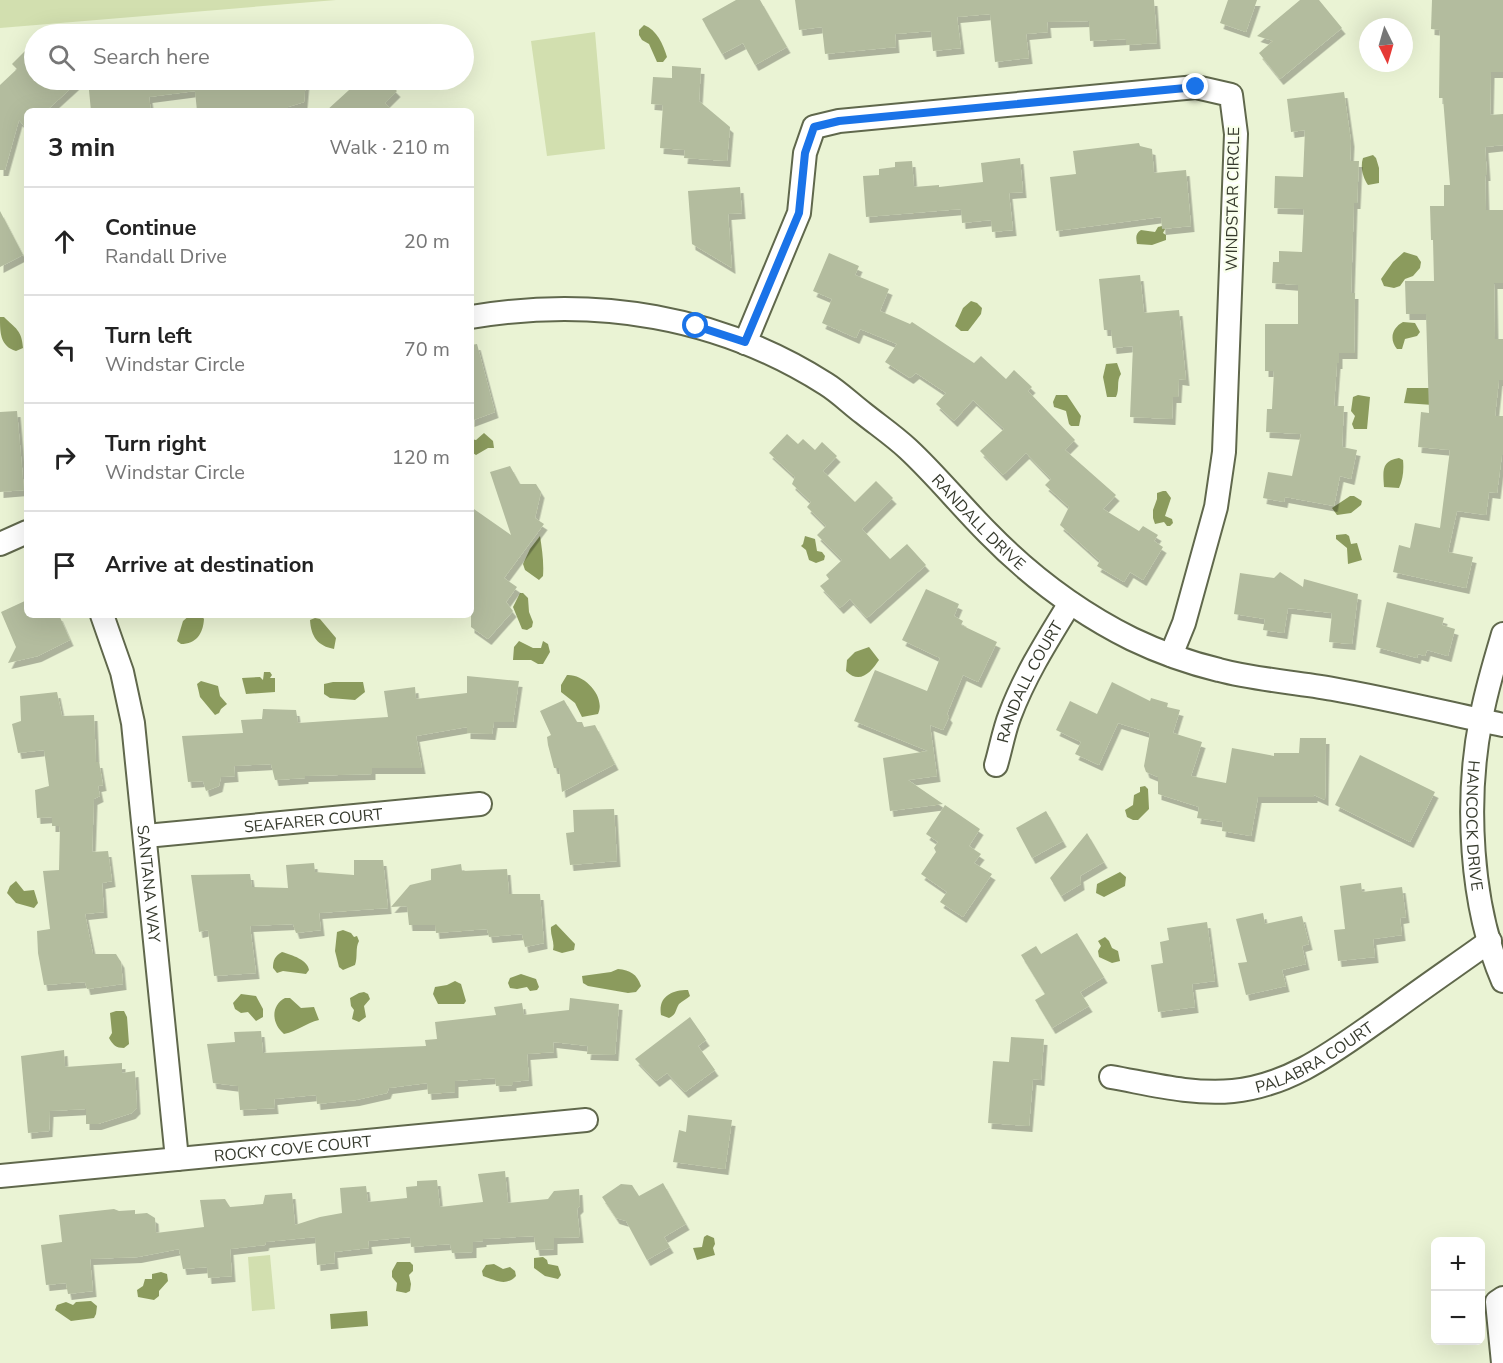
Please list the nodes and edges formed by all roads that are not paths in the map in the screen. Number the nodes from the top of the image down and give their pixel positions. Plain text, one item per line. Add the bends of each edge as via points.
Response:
1 (474, 317) edge
2 (745, 342) junction
3 (24, 533) edge
4 (0, 544) edge
5 (1070, 603) junction
6 (103, 618) edge
7 (1503, 634) edge
8 (1171, 655) junction
9 (1480, 720) junction
10 (1503, 725) edge
11 (996, 765) dead end
12 (480, 804) dead end
13 (146, 836) junction
14 (1490, 941) junction
15 (1503, 981) edge
16 (1111, 1077) dead end
17 (586, 1120) dead end
18 (177, 1159) junction
19 (0, 1176) edge
20 (1503, 1298) edge
21 (1503, 1363) edge

1 - 2 street, RANDALL DRIVE via 529,309 594,309 696,326
2 - 5 street, RANDALL DRIVE via 837,393 908,450 1025,569
2 - 8 street, WINDSTAR CIRCLE via 799,213 805,153 814,127 839,121 1196,87 1231,95 1236,134 1224,452 1216,507 1184,623
3 - 4 street
5 - 8 street, RANDALL DRIVE via 1132,639
5 - 11 street, RANDALL COURT via 1021,688
6 - 13 street, SANTANA WAY via 122,672 133,723
7 - 9 street, HANCOCK DRIVE
8 - 9 street, RANDALL DRIVE via 1221,671 1335,689
9 - 10 street, RANDALL DRIVE
9 - 14 street, HANCOCK DRIVE via 1472,821 1476,872
12 - 13 street, SEAFARER COURT
13 - 18 street, SANTANA WAY
14 - 15 street, HANCOCK DRIVE
14 - 16 street, PALABRA COURT via 1328,1055 1274,1082 1212,1092
17 - 18 street, ROCKY COVE COURT
18 - 19 street, ROCKY COVE COURT
20 - 21 street via 1497,1302

